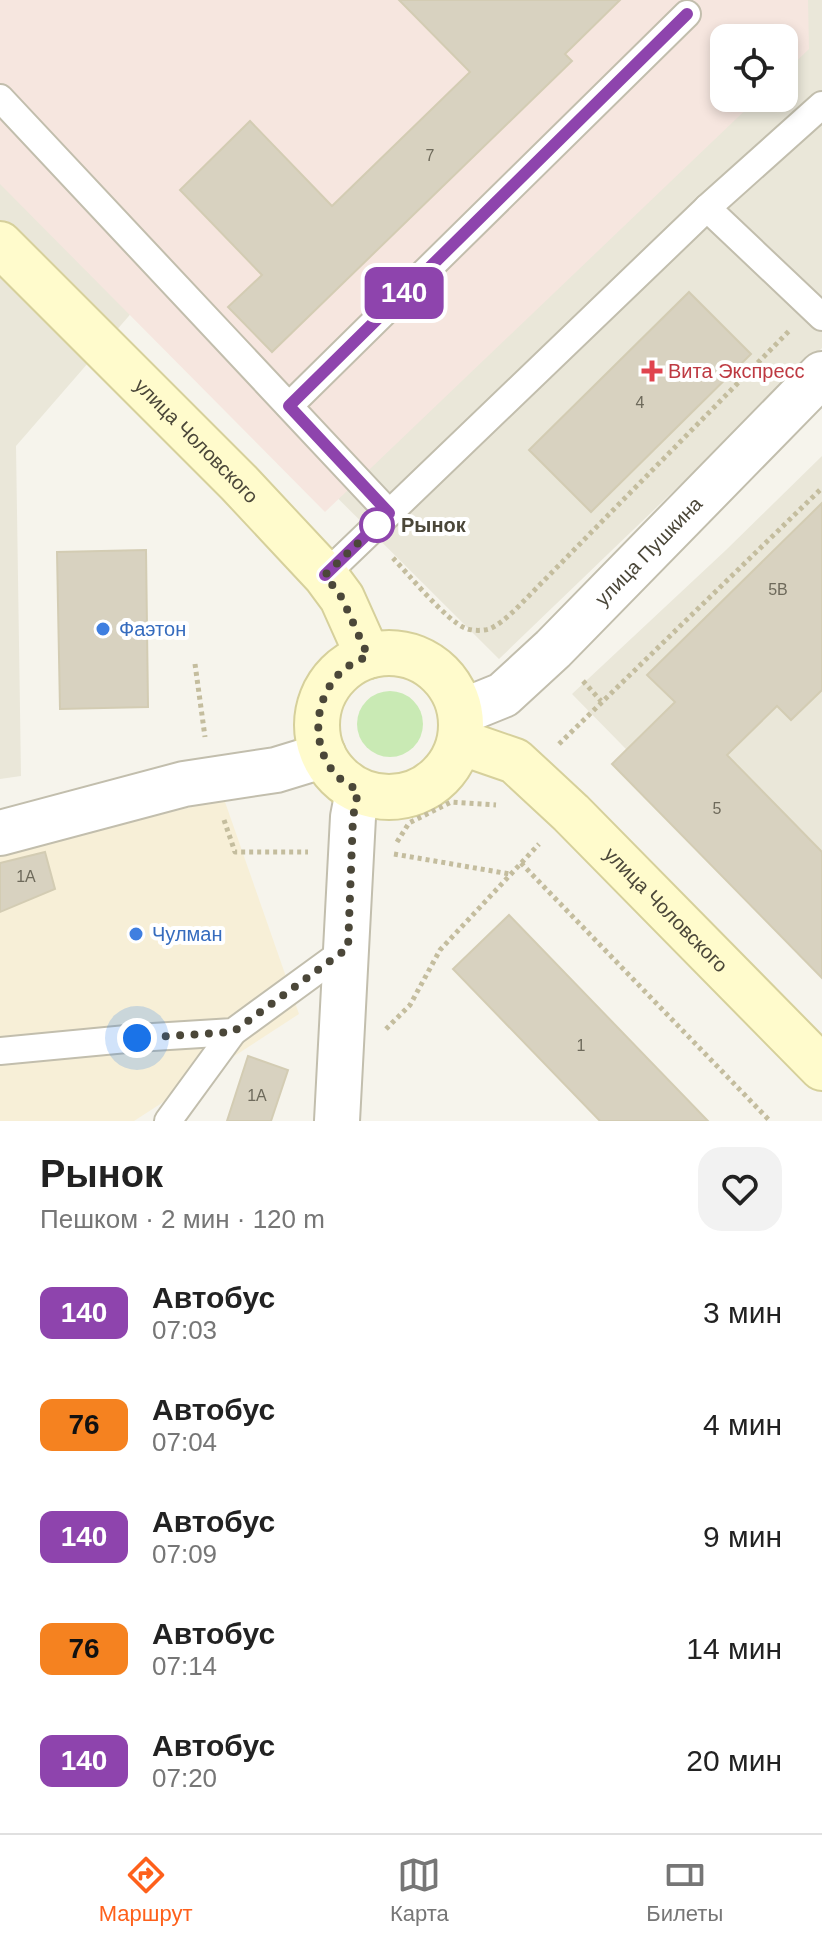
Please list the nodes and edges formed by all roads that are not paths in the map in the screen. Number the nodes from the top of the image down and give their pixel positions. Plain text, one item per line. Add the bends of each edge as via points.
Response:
1 (687, 14) dead end
2 (0, 98) edge
3 (822, 105) edge
4 (707, 208) junction
5 (0, 244) edge
6 (817, 312) edge
7 (822, 374) edge
8 (289, 406) junction
9 (389, 513) junction
10 (325, 575) junction
11 (368, 656) junction
12 (460, 727) junction
13 (323, 754) junction
14 (358, 791) junction
15 (0, 833) edge
16 (348, 948) junction
17 (233, 1032) junction
18 (0, 1051) edge
19 (822, 1068) edge
20 (168, 1121) edge
21 (337, 1121) edge

1 - 8 lane
2 - 8 lane
3 - 4 lane
4 - 6 lane
4 - 9 lane
5 - 10 street, улица Чоловского
7 - 12 street, улица Пушкина via 553,649
8 - 9 lane
9 - 10 lane
10 - 11 street, улица Чоловского via 342,598
11 - 12 street via 398,653 427,663 449,684
11 - 13 street via 342,670 323,695 317,724
12 - 14 street via 446,771 420,791 390,798
12 - 19 street, улица Чоловского via 530,774
13 - 14 street via 337,776
13 - 15 street via 276,770 184,784
14 - 16 street
16 - 17 lane
16 - 21 street
17 - 18 lane
17 - 20 lane

